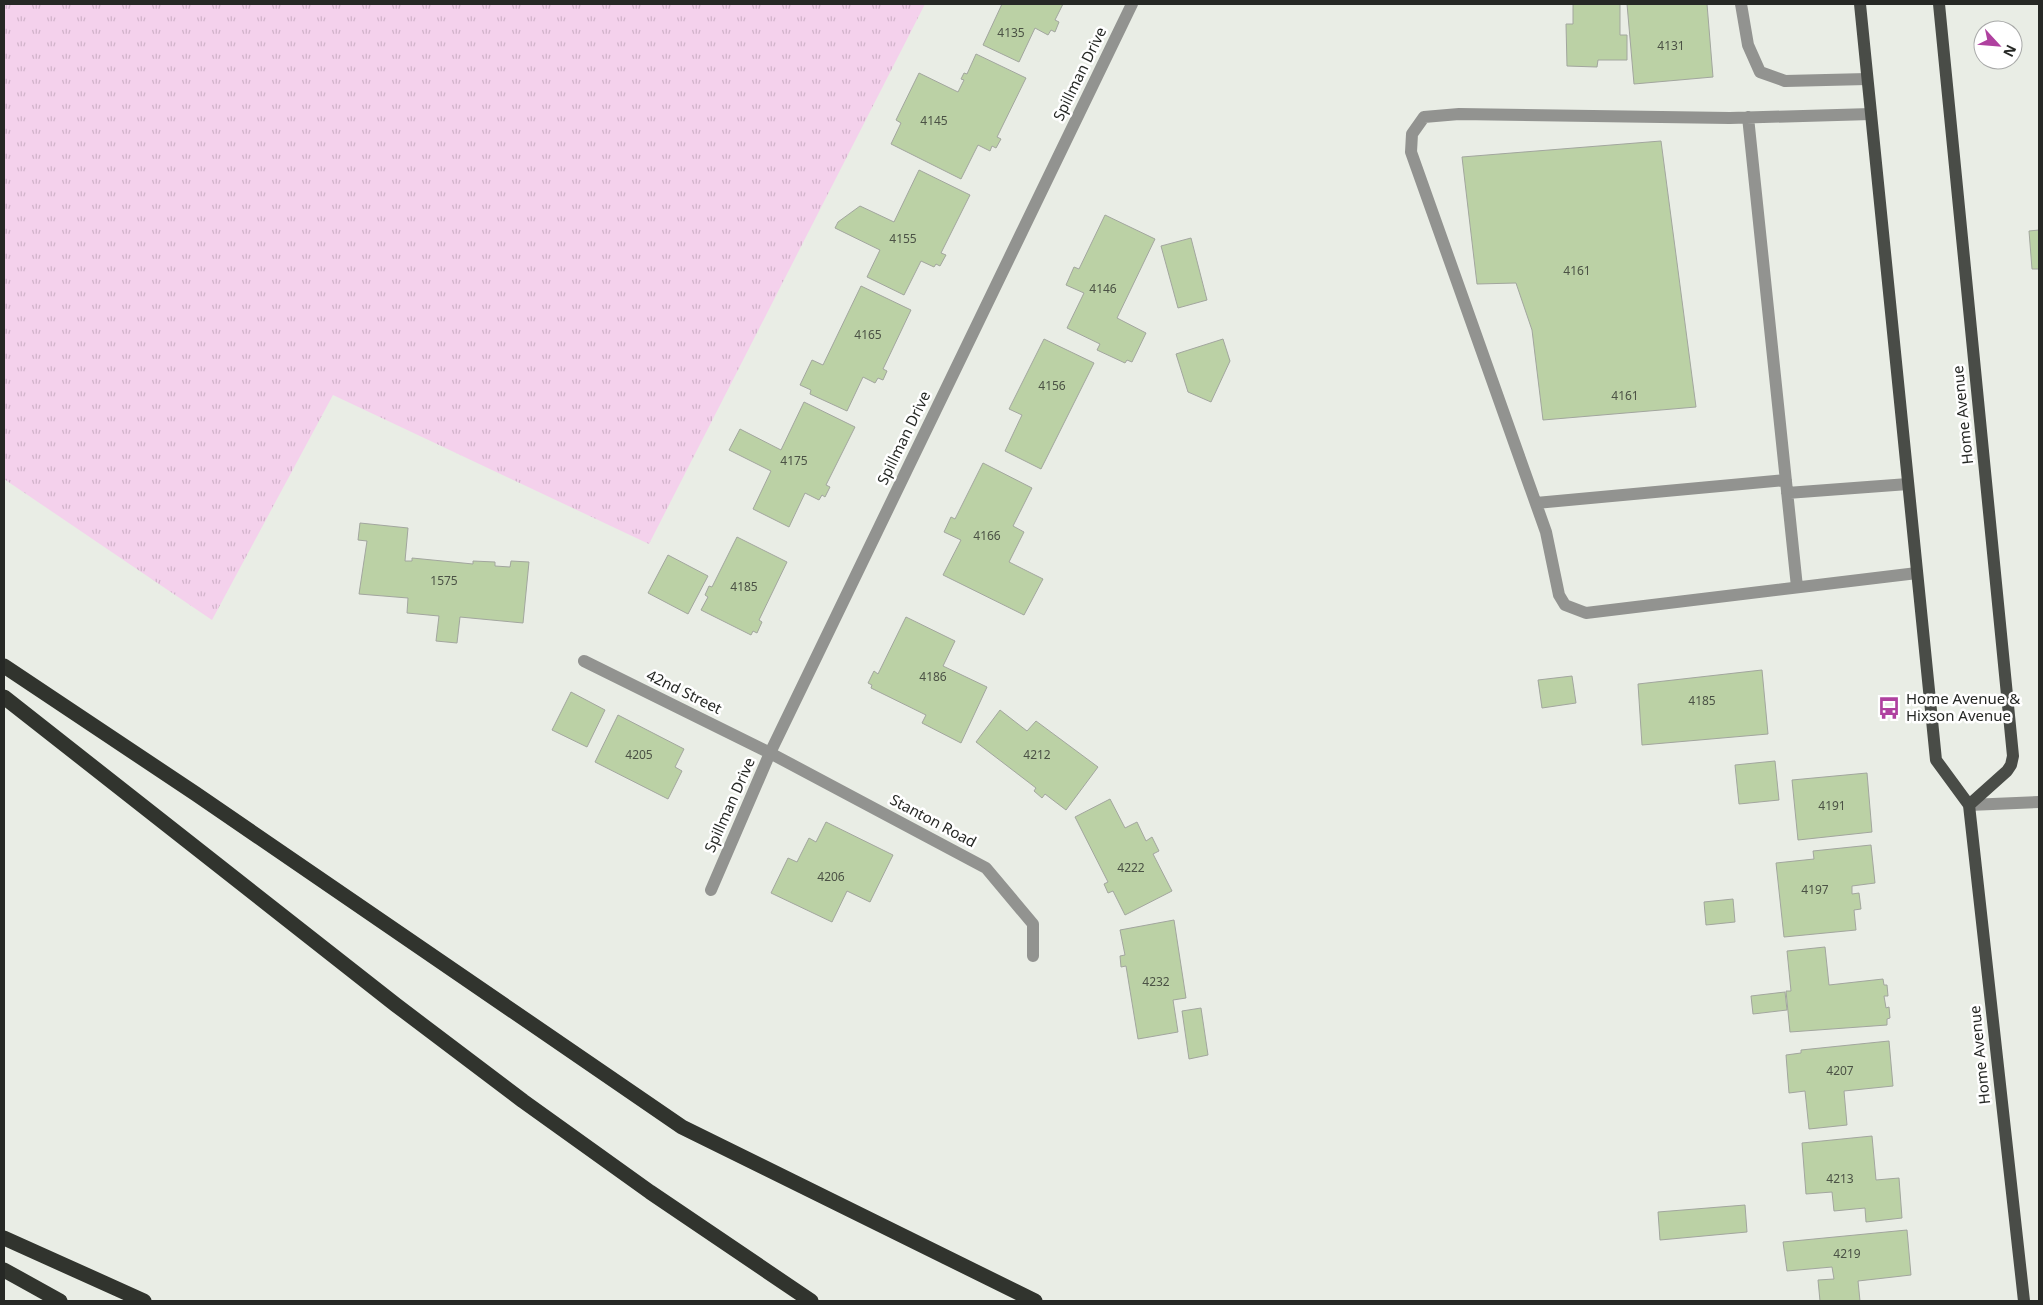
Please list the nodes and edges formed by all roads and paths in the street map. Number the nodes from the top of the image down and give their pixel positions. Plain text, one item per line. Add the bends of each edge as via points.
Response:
1 (1132, 4) edge
2 (1741, 4) edge
3 (1860, 4) edge
4 (1939, 4) edge
5 (1868, 80) junction
6 (1871, 114) junction
7 (1748, 117) junction
8 (1786, 480) junction
9 (1908, 484) junction
10 (1787, 493) junction
11 (1536, 503) junction
12 (1918, 573) junction
13 (1798, 587) junction
14 (584, 661) dead end
15 (4, 666) edge
16 (4, 697) edge
17 (770, 753) junction
18 (2039, 802) edge
19 (1969, 805) junction
20 (711, 890) dead end
21 (1033, 956) dead end
22 (4, 1238) edge
23 (4, 1270) edge
24 (60, 1301) edge
25 (144, 1301) edge
26 (811, 1301) edge
27 (1035, 1301) edge
28 (2024, 1301) edge

1 - 17 street, Spillman Drive
2 - 5 street via 1748,45 1760,72 1784,81
3 - 5 main road, Home Avenue
4 - 19 main road, Home Avenue via 2013,756 2007,771
5 - 6 main road, Home Avenue
6 - 7 street
6 - 9 main road, Home Avenue
7 - 8 street
7 - 11 street via 1459,114 1424,117 1412,134 1411,152
8 - 10 street
8 - 11 street
9 - 10 street
9 - 12 main road, Home Avenue
10 - 13 street
11 - 13 street via 1546,532 1559,595 1565,605 1586,613
12 - 13 street
12 - 19 main road, Home Avenue via 1936,760
14 - 17 street, 42nd Street
15 - 27 highway via 682,1127
16 - 26 highway via 523,1101
17 - 20 street, Spillman Drive
17 - 21 street, Stanton Road via 986,868 1033,924
18 - 19 street
19 - 28 main road, Home Avenue
22 - 25 highway
23 - 24 highway

